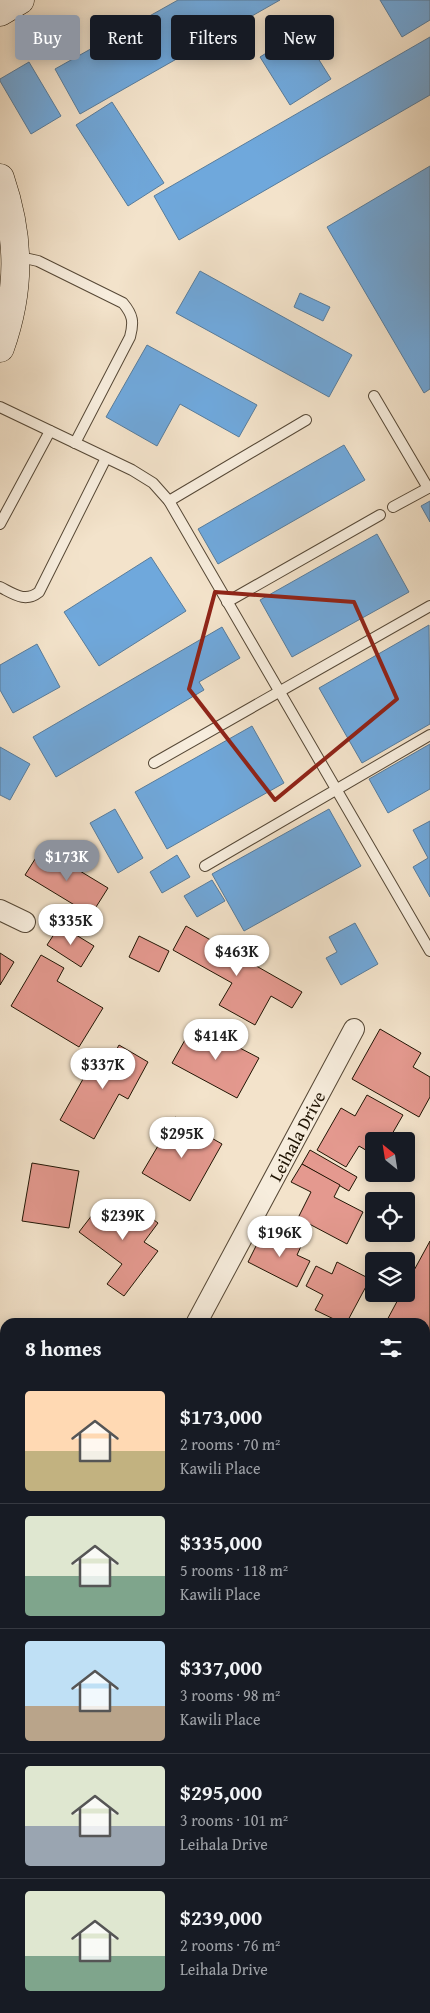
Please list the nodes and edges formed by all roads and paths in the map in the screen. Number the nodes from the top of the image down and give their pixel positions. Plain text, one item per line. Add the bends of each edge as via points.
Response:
1 (20, 0) edge
2 (0, 12) edge
3 (0, 178) edge
4 (16, 256) junction
5 (0, 348) edge
6 (374, 396) dead end
7 (0, 407) edge
8 (306, 420) dead end
9 (50, 430) junction
10 (75, 443) junction
11 (106, 458) junction
12 (429, 487) edge
13 (168, 501) junction
14 (393, 507) dead end
15 (380, 515) dead end
16 (0, 524) edge
17 (0, 587) edge
18 (227, 602) junction
19 (430, 606) edge
20 (279, 691) junction
21 (430, 735) edge
22 (154, 763) dead end
23 (337, 790) junction
24 (205, 866) dead end
25 (0, 910) edge
26 (25, 922) dead end
27 (430, 952) edge
28 (354, 1030) dead end
29 (199, 1318) edge

1 - 2 street
3 - 4 street via 11,219
4 - 5 street via 14,301
4 - 10 lane via 38,260 123,303 132,314 134,324 130,337
6 - 12 lane
7 - 9 lane
8 - 13 lane
9 - 10 lane
9 - 16 lane
10 - 11 lane
11 - 13 lane via 153,482
11 - 17 lane via 39,592 33,597 23,598
12 - 14 lane
13 - 18 lane
15 - 18 lane
18 - 20 lane
19 - 20 lane
20 - 22 lane
20 - 23 lane
21 - 23 lane
23 - 24 lane
23 - 27 lane
25 - 26 street
28 - 29 street, Leihala Drive

